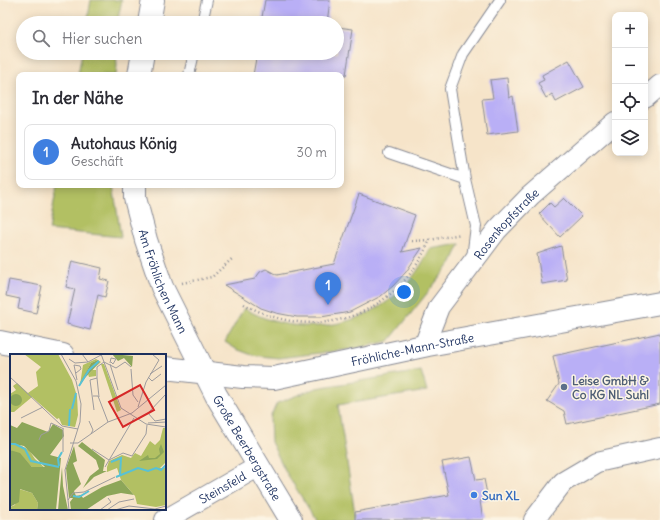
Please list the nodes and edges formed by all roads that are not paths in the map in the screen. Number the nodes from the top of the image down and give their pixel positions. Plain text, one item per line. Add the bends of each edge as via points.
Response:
1 (153, 0) edge
2 (207, 0) edge
3 (500, 0) edge
4 (150, 16) edge
5 (204, 16) edge
6 (142, 60) edge
7 (192, 60) edge
8 (140, 72) edge
9 (190, 72) edge
10 (660, 85) edge
11 (648, 95) edge
12 (612, 125) edge
13 (389, 153) dead end
14 (465, 179) junction
15 (135, 188) edge
16 (470, 266) junction
17 (660, 303) edge
18 (0, 342) edge
19 (424, 346) junction
20 (58, 354) edge
21 (166, 368) edge
22 (205, 374) junction
23 (660, 448) edge
24 (259, 466) junction
25 (166, 520) edge
26 (291, 520) edge
27 (534, 520) edge

1 - 4 street
2 - 5 lane
3 - 14 lane via 464,54 450,89
6 - 8 street
7 - 9 lane
10 - 11 street
12 - 16 street, Rosenkopfstraße via 530,196 497,230
13 - 14 lane
14 - 16 lane via 476,226
15 - 22 street, Am Fröhlichen Mann via 135,198 146,240 162,287
16 - 19 street, Rosenkopfstraße via 439,307
17 - 19 street, Fröhliche-Mann-Straße
18 - 20 street
19 - 22 street, Fröhliche-Mann-Straße via 274,378
21 - 22 street, Fröhliche-Mann-Straße
22 - 24 street, Große Beerbergstraße
23 - 27 street via 597,462 563,482
24 - 25 street, Steinsfeld
24 - 26 street, Große Beerbergstraße

